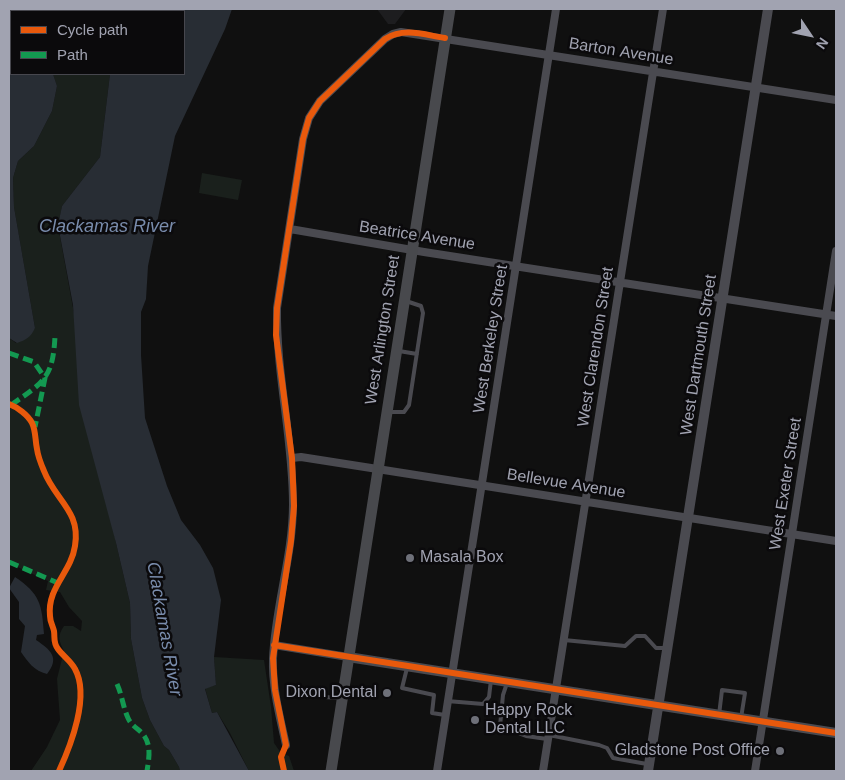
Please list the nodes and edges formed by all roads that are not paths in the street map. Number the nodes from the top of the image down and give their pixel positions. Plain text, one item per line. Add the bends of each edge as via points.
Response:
1 (450, 9) edge
2 (556, 9) edge
3 (663, 9) edge
4 (768, 9) edge
5 (446, 38) junction
6 (549, 55) junction
7 (653, 71) junction
8 (756, 87) junction
9 (836, 100) edge
10 (290, 229) junction
11 (412, 250) junction
12 (836, 251) edge
13 (517, 266) junction
14 (619, 283) junction
15 (722, 298) junction
16 (404, 300) junction
17 (826, 314) junction
18 (836, 316) edge
19 (396, 350) junction
20 (417, 354) junction
21 (387, 411) junction
22 (292, 458) junction
23 (378, 469) junction
24 (481, 485) junction
25 (586, 501) junction
26 (689, 518) junction
27 (792, 534) junction
28 (836, 541) edge
29 (564, 640) junction
30 (274, 646) junction
31 (668, 648) junction
32 (348, 656) junction
33 (407, 666) junction
34 (452, 673) junction
35 (491, 678) junction
36 (508, 681) junction
37 (556, 689) junction
38 (324, 697) dead end
39 (342, 698) junction
40 (447, 700) junction
41 (658, 705) junction
42 (719, 714) junction
43 (445, 715) junction
44 (741, 718) junction
45 (763, 721) junction
46 (836, 732) edge
47 (548, 737) junction
48 (286, 745) dead end
49 (649, 768) edge
50 (331, 771) edge
51 (437, 771) edge
52 (543, 771) edge
53 (755, 771) edge

1 - 5 main road, West Arlington Street
2 - 6 street, West Berkeley Street
3 - 7 street, West Clarendon Street
4 - 8 street, West Dartmouth Street
5 - 6 street, Barton Avenue
5 - 10 street, Barton Avenue via 401,32 385,39 324,96 312,112 303,139
5 - 11 main road, West Arlington Street
6 - 7 street, Barton Avenue
6 - 13 street, West Berkeley Street
7 - 8 street, Barton Avenue
7 - 14 street, West Clarendon Street
8 - 9 street, Barton Avenue
8 - 15 street, West Dartmouth Street
10 - 11 street, Beatrice Avenue
10 - 22 street via 277,308 276,335
11 - 13 street, Beatrice Avenue
11 - 16 main road, West Arlington Street
12 - 17 street, West Exeter Street
13 - 14 street, Beatrice Avenue
13 - 24 street, West Berkeley Street
14 - 15 street, Beatrice Avenue
14 - 25 street, West Clarendon Street
15 - 17 street, Beatrice Avenue
15 - 26 street, West Dartmouth Street
16 - 19 main road, West Arlington Street
16 - 20 lane via 421,306 423,313
17 - 18 street, Beatrice Avenue
17 - 27 street, West Exeter Street
19 - 20 lane
19 - 21 main road, West Arlington Street
20 - 21 lane via 409,404 404,412
21 - 23 main road, West Arlington Street
22 - 23 street, Bellevue Avenue
22 - 30 street via 294,506 291,541
23 - 24 street, Bellevue Avenue
23 - 32 main road, West Arlington Street
24 - 25 street, Bellevue Avenue
24 - 34 street, West Berkeley Street
25 - 26 street, Bellevue Avenue
25 - 29 street, West Clarendon Street
26 - 27 street, Bellevue Avenue
26 - 31 street, West Dartmouth Street
27 - 28 street, Bellevue Avenue
27 - 45 street, West Exeter Street
29 - 31 lane via 625,646 636,636 645,636 656,648
29 - 37 street, West Clarendon Street
30 - 32 street
30 - 48 street via 275,690
31 - 41 street, West Dartmouth Street
32 - 33 street
32 - 39 main road, West Arlington Street
33 - 34 street
33 - 43 lane via 402,688 434,695 432,712
34 - 35 street
34 - 40 street, West Berkeley Street
35 - 36 street
35 - 40 lane via 489,696 483,704
36 - 37 street
36 - 47 lane via 500,726 526,736
37 - 41 street
37 - 47 street, West Clarendon Street
38 - 39 lane
39 - 50 main road, West Arlington Street
40 - 43 street, West Berkeley Street
41 - 42 street
41 - 49 street, West Dartmouth Street
42 - 44 street
42 - 44 lane via 722,690 740,692 745,693
43 - 51 street, West Berkeley Street
44 - 45 street
45 - 46 street
45 - 53 street, West Exeter Street
47 - 49 lane via 599,744 613,758
47 - 52 street, West Clarendon Street

